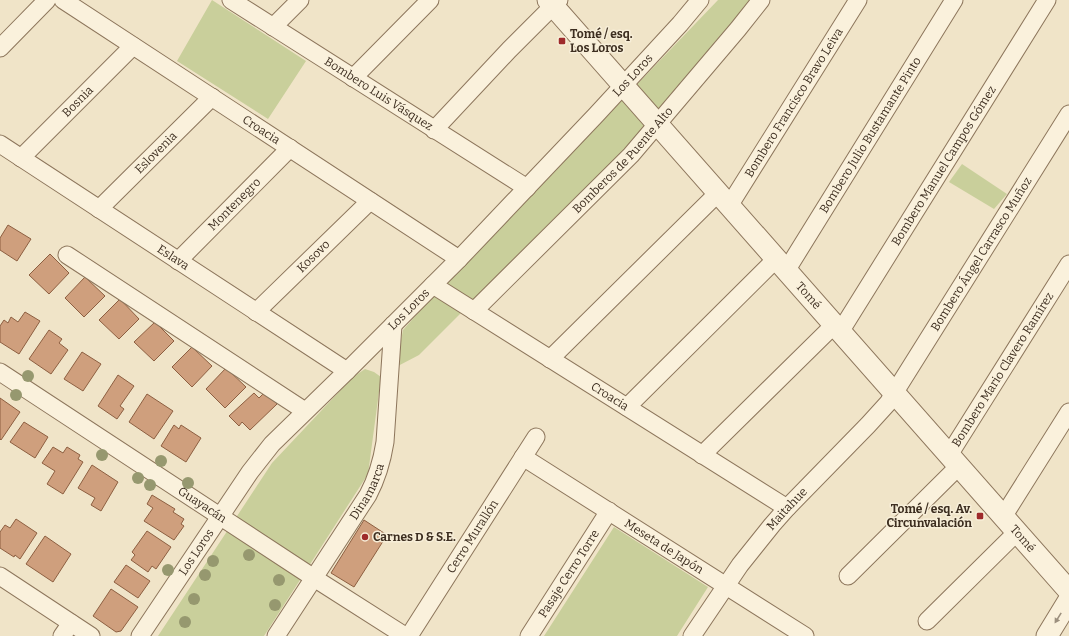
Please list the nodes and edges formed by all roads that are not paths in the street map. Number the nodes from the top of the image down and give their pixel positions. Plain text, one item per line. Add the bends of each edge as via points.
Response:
1 (47, 0) edge
2 (63, 0) edge
3 (231, 0) edge
4 (300, 0) edge
5 (430, 0) edge
6 (700, 0) edge
7 (761, 0) edge
8 (858, 0) edge
9 (954, 0) edge
10 (1047, 0) edge
11 (553, 2) edge
12 (273, 27) junction
13 (133, 46) junction
14 (0, 48) edge
15 (353, 78) junction
16 (624, 86) junction
17 (212, 97) junction
18 (1069, 114) edge
19 (658, 125) junction
20 (434, 130) junction
21 (0, 144) edge
22 (290, 148) junction
23 (21, 158) junction
24 (527, 188) junction
25 (724, 200) junction
26 (370, 201) junction
27 (99, 209) junction
28 (67, 255) dead end
29 (459, 259) junction
30 (178, 261) junction
31 (1069, 264) edge
32 (781, 265) junction
33 (433, 285) junction
34 (474, 311) junction
35 (256, 312) junction
36 (393, 325) junction
37 (837, 328) junction
38 (550, 359) junction
39 (346, 371) junction
40 (0, 372) edge
41 (895, 394) junction
42 (627, 407) junction
43 (305, 411) junction
44 (1069, 412) edge
45 (536, 437) dead end
46 (702, 455) junction
47 (523, 457) junction
48 (954, 461) junction
49 (787, 508) junction
50 (609, 512) junction
51 (220, 516) junction
52 (1010, 524) junction
53 (0, 576) edge
54 (848, 576) dead end
55 (314, 578) junction
56 (725, 585) junction
57 (1069, 591) edge
58 (1069, 600) edge
59 (927, 621) dead end
60 (66, 629) edge
61 (91, 636) edge
62 (140, 636) edge
63 (276, 636) edge
64 (405, 636) edge
65 (409, 636) edge
66 (529, 636) edge
67 (692, 636) edge
68 (805, 636) edge
69 (1047, 636) edge

1 - 14 street
2 - 13 street, Croacia
3 - 12 street, Bombero Luis Vásquez
4 - 12 street
5 - 15 street
6 - 16 street, Los Loros
7 - 19 street, Bomberos de Puente Alto
8 - 25 street, Bombero Francisco Bravo Leiva
9 - 32 street, Bombero Julio Bustamante Pinto
10 - 37 street, Bombero Manuel Campos Gómez
11 - 16 street, Tomé
11 - 20 street
12 - 15 street, Bombero Luis Vásquez
13 - 17 street, Croacia
13 - 23 street, Bosnia
15 - 20 street, Bombero Luis Vásquez
16 - 19 street, Tomé
16 - 24 street, Los Loros
17 - 22 street, Croacia
17 - 27 street, Eslovenia
18 - 41 street, Bombero Ángel Carrasco Muñoz
19 - 25 street, Tomé
19 - 34 street, Bomberos de Puente Alto
20 - 24 street, Bombero Luis Vásquez
21 - 23 street, Eslava
22 - 26 street, Croacia
22 - 30 street, Montenegro
23 - 27 street, Eslava
24 - 29 street, Los Loros
25 - 32 street, Tomé
25 - 38 street, Bombero Francisco Bravo Leiva
26 - 29 street, Croacia
26 - 35 street, Kosovo
27 - 30 street, Eslava
28 - 43 street
29 - 33 street, Los Loros
30 - 35 street, Eslava
31 - 48 street, Bombero Mario Clavero Ramírez
32 - 37 street, Tomé
32 - 42 street, Bombero Julio Bustamante Pinto
33 - 34 street, Croacia
33 - 36 street, Los Loros
34 - 38 street, Croacia
35 - 39 street, Eslava
36 - 39 street, Los Loros
36 - 55 street, Dinamarca via 385,442 378,474 368,495
37 - 41 street, Tomé
37 - 46 street, Bombero Manuel Campos Gómez
38 - 42 street, Croacia
39 - 43 street, Los Loros
40 - 51 street, Guayacán
41 - 48 street, Tomé
41 - 49 street, Maitahue
42 - 46 street, Croacia
43 - 51 street, Los Loros via 260,457
44 - 52 street
45 - 47 street, Cerro Murallón
46 - 49 street, Croacia
47 - 50 street, Meseta de Japón
47 - 65 street, Cerro Murallón
48 - 52 street, Tomé
48 - 54 street, Bombero Mario Clavero Ramírez
49 - 56 street, Maitahue
50 - 56 street, Meseta de Japón
50 - 66 street, Pasaje Cerro Torre
51 - 55 street, Guayacán
51 - 62 street, Los Loros
52 - 57 street, Tomé
52 - 59 street
53 - 60 street
55 - 63 street, Dinamarca
55 - 64 street, Guayacán
56 - 67 street, Maitahue
56 - 68 street, Meseta de Japón
58 -> 69 street
60 - 61 street

